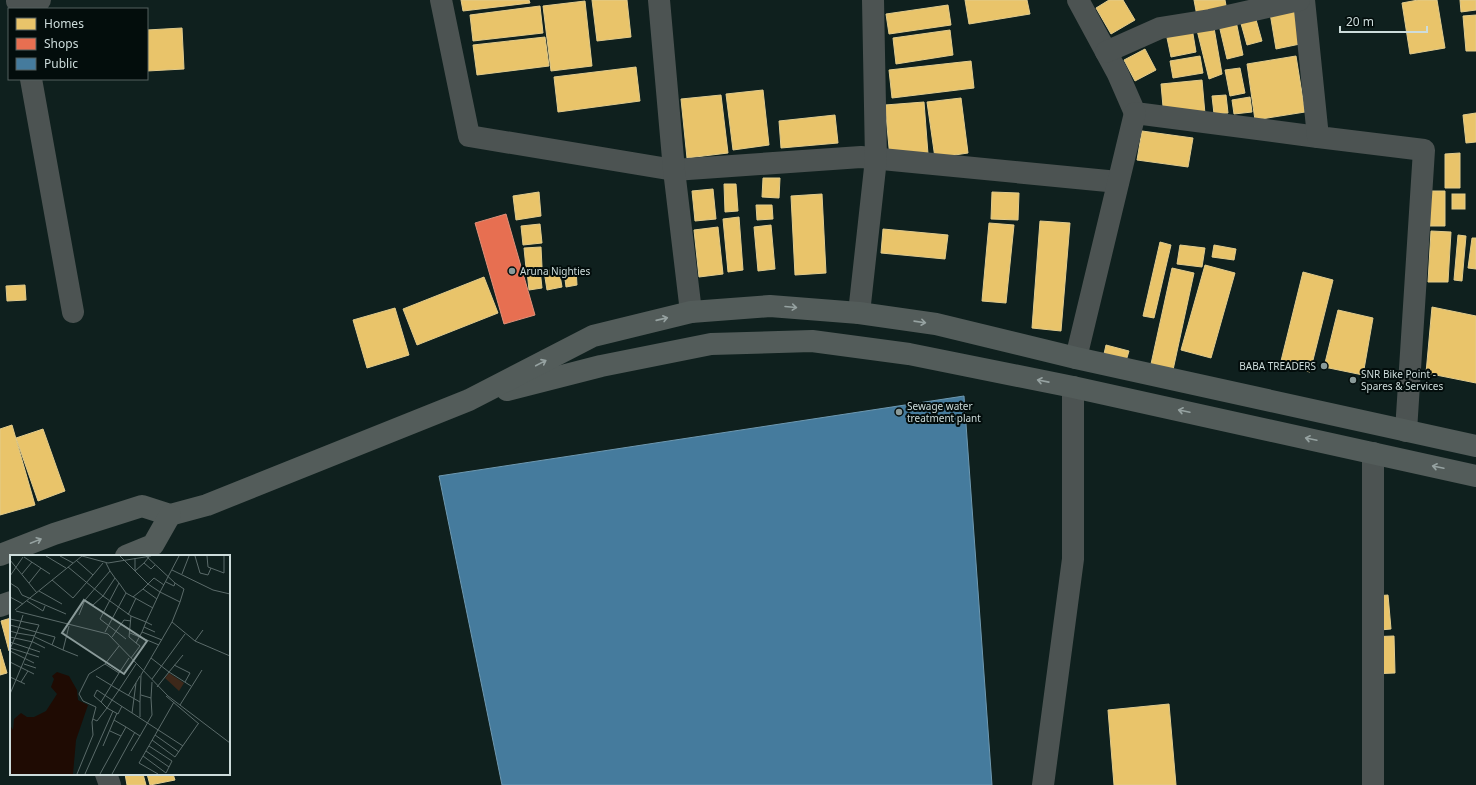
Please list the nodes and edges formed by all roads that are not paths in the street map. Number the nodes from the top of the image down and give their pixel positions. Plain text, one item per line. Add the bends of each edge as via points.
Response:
1 (40, 0) edge
2 (442, 0) edge
3 (659, 0) edge
4 (873, 0) edge
5 (1078, 0) edge
6 (1299, 0) edge
7 (1304, 0) edge
8 (17, 4) edge
9 (1106, 52) junction
10 (31, 80) edge
11 (1135, 113) junction
12 (1318, 137) junction
13 (876, 158) junction
14 (674, 170) junction
15 (1118, 182) junction
16 (73, 312) dead end
17 (691, 312) junction
18 (859, 313) junction
19 (1076, 358) junction
20 (1073, 387) junction
21 (462, 403) junction
22 (1406, 431) junction
23 (1476, 446) edge
24 (1373, 453) junction
25 (1476, 476) edge
26 (170, 515) junction
27 (0, 555) edge
28 (128, 555) edge
29 (10, 602) edge
30 (0, 606) edge
31 (106, 775) edge
32 (110, 785) edge
33 (1043, 785) edge
34 (1373, 785) edge

1 - 8 street
2 - 14 street via 469,136
3 - 14 street
4 - 13 street
5 - 9 street
6 - 9 street via 1210,20 1160,28
7 - 12 street
9 - 11 street
10 - 16 street
11 - 12 street
11 - 15 street
12 - 22 street via 1424,150
13 - 14 street
13 - 15 street
13 - 18 street
14 - 17 street
15 - 19 street
17 -> 18 main road via 770,306
21 -> 17 main road via 593,336
18 -> 19 main road via 936,324
19 - 22 main road
20 -> 21 main road via 909,354 812,341 711,344 600,366
24 -> 20 main road
20 - 33 street via 1073,559
21 - 26 main road via 207,505
22 - 23 main road
25 -> 24 main road
24 - 34 street
27 -> 26 main road via 54,534 142,506
26 - 28 main road via 153,545
29 - 30 main road
31 - 32 street

